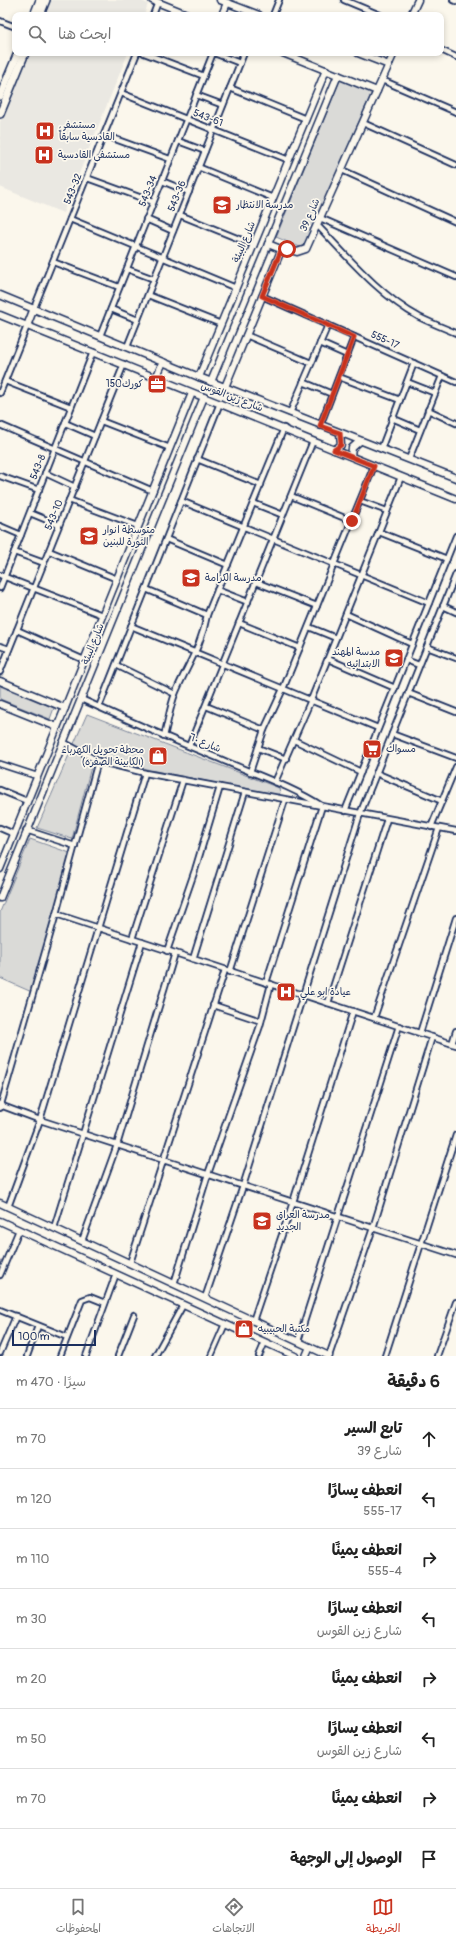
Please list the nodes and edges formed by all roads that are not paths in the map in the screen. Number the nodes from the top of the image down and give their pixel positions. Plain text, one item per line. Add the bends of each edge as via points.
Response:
1 (40, 0) edge
2 (46, 0) edge
3 (220, 0) edge
4 (279, 0) edge
5 (344, 0) edge
6 (418, 0) edge
7 (453, 0) edge
8 (155, 1) edge
9 (456, 1) edge
10 (227, 3) junction
11 (35, 12) edge
12 (41, 12) edge
13 (153, 12) edge
14 (182, 12) edge
15 (223, 12) edge
16 (251, 12) edge
17 (274, 12) edge
18 (373, 12) edge
19 (412, 12) edge
20 (0, 21) edge
21 (12, 26) edge
22 (444, 51) edge
23 (17, 56) edge
24 (24, 56) edge
25 (136, 56) edge
26 (152, 56) edge
27 (212, 56) edge
28 (221, 56) edge
29 (243, 56) edge
30 (291, 56) edge
31 (366, 56) edge
32 (393, 56) edge
33 (456, 57) edge
34 (240, 63) junction
35 (389, 65) junction
36 (326, 70) junction
37 (338, 75) junction
38 (204, 76) junction
39 (382, 80) junction
40 (230, 88) junction
41 (377, 91) junction
42 (121, 93) junction
43 (196, 95) junction
44 (0, 96) edge
45 (223, 105) junction
46 (456, 112) edge
47 (0, 114) edge
48 (186, 119) junction
49 (306, 120) junction
50 (363, 123) junction
51 (213, 129) junction
52 (104, 135) junction
53 (178, 141) junction
54 (205, 151) junction
55 (170, 159) junction
56 (289, 160) junction
57 (456, 165) edge
58 (198, 167) junction
59 (342, 170) junction
60 (87, 178) junction
61 (162, 181) junction
62 (189, 192) junction
63 (273, 198) junction
64 (153, 202) junction
65 (180, 215) junction
66 (320, 218) junction
67 (70, 219) junction
68 (146, 219) junction
69 (456, 222) edge
70 (317, 225) junction
71 (173, 230) junction
72 (268, 244) junction
73 (254, 245) junction
74 (136, 246) junction
75 (283, 250) junction
76 (163, 257) junction
77 (53, 262) junction
78 (127, 269) junction
79 (456, 277) edge
80 (154, 279) junction
81 (119, 287) junction
82 (236, 288) junction
83 (0, 295) edge
84 (148, 295) junction
85 (262, 296) junction
86 (34, 308) junction
87 (111, 309) junction
88 (0, 315) edge
89 (138, 320) junction
90 (221, 324) junction
91 (328, 325) junction
92 (27, 326) junction
93 (456, 333) edge
94 (246, 335) junction
95 (100, 336) junction
96 (354, 337) junction
97 (320, 343) junction
98 (128, 346) junction
99 (93, 352) junction
100 (347, 355) junction
101 (163, 362) junction
102 (311, 363) junction
103 (414, 363) junction
104 (124, 364) junction
105 (442, 376) junction
106 (199, 377) junction
107 (339, 377) junction
108 (156, 378) junction
109 (5, 380) junction
110 (211, 382) junction
111 (303, 382) junction
112 (406, 382) junction
113 (456, 382) edge
114 (225, 387) junction
115 (0, 393) edge
116 (192, 393) junction
117 (435, 393) junction
118 (332, 394) junction
119 (204, 397) junction
120 (400, 400) junction
121 (220, 403) junction
122 (71, 407) junction
123 (428, 410) junction
124 (290, 413) junction
125 (392, 418) junction
126 (101, 421) junction
127 (65, 423) junction
128 (456, 423) edge
129 (0, 425) edge
130 (320, 426) junction
131 (284, 428) junction
132 (420, 430) junction
133 (340, 433) junction
134 (95, 436) junction
135 (313, 441) junction
136 (360, 441) junction
137 (170, 448) junction
138 (55, 449) junction
139 (381, 449) junction
140 (334, 450) junction
141 (351, 456) junction
142 (197, 459) junction
143 (409, 459) junction
144 (85, 462) junction
145 (374, 466) junction
146 (45, 473) junction
147 (0, 476) edge
148 (401, 477) junction
149 (456, 478) edge
150 (261, 485) junction
151 (75, 486) junction
152 (38, 490) junction
153 (152, 491) junction
154 (291, 496) junction
155 (456, 498) edge
156 (69, 500) junction
157 (181, 501) junction
158 (360, 501) junction
159 (253, 503) junction
160 (30, 512) junction
161 (387, 512) junction
162 (283, 515) junction
163 (352, 521) junction
164 (59, 525) junction
165 (0, 526) edge
166 (138, 526) junction
167 (244, 526) junction
168 (379, 532) junction
169 (21, 535) junction
170 (456, 536) edge
171 (274, 538) junction
172 (166, 539) junction
173 (49, 551) junction
174 (14, 552) junction
175 (447, 559) junction
176 (44, 563) junction
177 (228, 564) junction
178 (334, 564) junction
179 (362, 574) junction
180 (456, 574) edge
181 (2, 576) edge
182 (117, 579) junction
183 (256, 582) junction
184 (0, 588) edge
185 (34, 588) junction
186 (146, 589) junction
187 (217, 590) junction
188 (248, 602) junction
189 (429, 603) junction
190 (317, 606) junction
191 (443, 606) junction
192 (456, 612) edge
193 (346, 614) junction
194 (102, 615) junction
195 (207, 615) junction
196 (239, 622) junction
197 (131, 626) junction
198 (309, 627) junction
199 (17, 630) junction
200 (95, 634) junction
201 (336, 638) junction
202 (106, 639) junction
203 (412, 644) junction
204 (0, 646) edge
205 (427, 646) junction
206 (300, 648) junction
207 (9, 649) junction
208 (196, 653) junction
209 (456, 658) edge
210 (328, 659) junction
211 (84, 660) junction
212 (406, 660) junction
213 (116, 665) junction
214 (222, 665) junction
215 (419, 665) junction
216 (0, 672) edge
217 (0, 681) edge
218 (395, 688) junction
219 (283, 689) junction
220 (408, 693) junction
221 (175, 694) junction
222 (81, 699) junction
223 (311, 700) junction
224 (0, 704) edge
225 (206, 706) junction
226 (99, 707) junction
227 (65, 708) junction
228 (456, 712) edge
229 (57, 727) junction
230 (378, 728) junction
231 (264, 730) junction
232 (392, 734) junction
233 (164, 736) junction
234 (294, 740) junction
235 (63, 742) junction
236 (189, 746) junction
237 (258, 748) junction
238 (456, 758) edge
239 (286, 759) junction
240 (98, 761) junction
241 (0, 764) edge
242 (456, 766) edge
243 (250, 772) junction
244 (361, 772) junction
245 (145, 773) junction
246 (376, 773) junction
247 (37, 776) junction
248 (183, 780) junction
249 (275, 782) junction
250 (220, 787) junction
251 (0, 790) edge
252 (245, 792) junction
253 (285, 800) junction
254 (27, 801) junction
255 (442, 801) junction
256 (322, 806) junction
257 (345, 811) junction
258 (360, 814) junction
259 (387, 819) junction
260 (432, 827) junction
261 (0, 828) edge
262 (439, 828) junction
263 (26, 830) junction
264 (456, 832) edge
265 (14, 834) junction
266 (75, 846) junction
267 (0, 868) edge
268 (0, 898) edge
269 (56, 914) junction
270 (456, 918) edge
271 (98, 928) junction
272 (132, 939) junction
273 (142, 942) junction
274 (167, 951) junction
275 (175, 953) junction
276 (193, 959) junction
277 (225, 970) junction
278 (230, 972) junction
279 (269, 984) junction
280 (302, 995) junction
281 (328, 1003) junction
282 (213, 1005) junction
283 (353, 1011) junction
284 (374, 1018) junction
285 (261, 1021) junction
286 (399, 1026) junction
287 (456, 1031) edge
288 (420, 1033) junction
289 (432, 1037) junction
290 (454, 1044) edge
291 (0, 1106) edge
292 (40, 1120) junction
293 (84, 1134) junction
294 (456, 1135) edge
295 (117, 1145) junction
296 (164, 1160) junction
297 (208, 1174) junction
298 (243, 1186) junction
299 (293, 1202) junction
300 (0, 1203) edge
301 (8, 1207) junction
302 (339, 1217) junction
303 (0, 1221) edge
304 (54, 1228) junction
305 (373, 1228) junction
306 (19, 1230) junction
307 (82, 1241) junction
308 (422, 1243) junction
309 (456, 1254) edge
310 (130, 1263) junction
311 (116, 1274) junction
312 (0, 1275) edge
313 (174, 1284) junction
314 (205, 1298) junction
315 (456, 1302) edge
316 (105, 1303) junction
317 (183, 1305) junction
318 (0, 1310) edge
319 (134, 1315) dead end
320 (16, 1316) junction
321 (253, 1321) junction
322 (225, 1324) junction
323 (38, 1326) junction
324 (67, 1338) junction
325 (298, 1341) junction
326 (265, 1342) junction
327 (310, 1347) junction
328 (0, 1353) edge
329 (27, 1356) edge
330 (60, 1356) edge
331 (86, 1356) edge
332 (118, 1356) edge
333 (155, 1356) edge
334 (211, 1356) edge
335 (259, 1356) edge
336 (295, 1356) edge
337 (306, 1356) edge
338 (329, 1356) edge
339 (385, 1356) edge
340 (437, 1356) edge

1 - 11 main road
2 - 12 main road
3 - 10 street
4 - 17 street
5 - 18 street
6 - 19 street
7 - 9 street
8 - 13 street
8 - 14 street
10 - 15 street
10 - 16 street
20 - 21 street
22 - 33 street
23 - 44 main road
24 - 47 main road
25 - 42 street, 543-32
26 - 38 street
27 - 38 street, 543-34
28 - 34 street
29 - 34 street, 543-36
30 - 36 street
31 - 35 street
32 - 35 street, شارع 39
34 - 40 street, 543-36
35 - 39 street, شارع 39
36 - 37 street
36 - 49 street, شارع البيئة
37 - 41 street
37 - 72 street
38 - 43 street, 543-34
39 - 41 street, شارع 39
39 - 46 street
40 - 45 street, 543-36
40 - 49 street
41 - 50 street, شارع 39
42 - 48 street, 543-61
42 - 52 street, 543-32
43 - 45 street
43 - 48 street, 543-34
45 - 51 street, 543-36
48 - 51 street, 543-61
48 - 53 street, 543-34
49 - 56 street, شارع البيئة
50 - 57 street
50 - 59 street, شارع 39
51 - 54 street, 543-36
51 - 56 street, 543-61
52 - 55 street
52 - 60 street, 543-32
53 - 54 street
53 - 55 street, 543-34
54 - 58 street, 543-36
55 - 61 street, 543-34
56 - 63 street, شارع البيئة
58 - 62 street, 543-36
58 - 63 street
59 - 66 street, شارع 39
59 - 69 street
60 - 64 street
60 - 67 street, 543-32
61 - 62 street
61 - 64 street, 543-34
62 - 65 street, 543-36
63 - 73 street, شارع البيئة
64 - 68 street, 543-34
65 - 71 street, 543-36
65 - 73 street
66 - 70 street, شارع 39
66 - 79 street
67 - 74 street
67 - 77 street, 543-32
68 - 71 street
68 - 74 street, 543-34
70 - 75 street, شارع 39 via 306,249 297,252
70 - 93 street via 393,300 419,317
71 - 76 street, 543-36
72 - 75 street
72 - 110 street
73 - 82 street, شارع البيئة
74 - 76 street
74 - 78 street, 543-34
75 - 85 street
76 - 80 street, 543-36
76 - 82 street
77 - 81 street
77 - 86 street, 543-32
78 - 80 street
78 - 81 street, 543-34
80 - 84 street, 543-36
81 - 87 street, 543-34
82 - 90 street, شارع البيئة
83 - 86 street, شارع زين القوس
84 - 89 street, 543-36
84 - 90 street
85 - 91 street, 555-17
85 - 94 street
86 - 92 street
86 - 95 street, شارع زين القوس
87 - 89 street
87 - 95 street, 543-34
88 - 92 street, شارع زين القوس
89 - 98 street, 543-36
90 - 106 street, شارع البيئة
91 - 96 street, 555-17
91 - 97 street
92 - 99 street, شارع زين القوس
92 - 109 street
94 - 102 street
94 - 114 street
95 - 98 street, شارع زين القوس
96 - 100 street
96 - 103 street, 555-17
97 - 100 street
97 - 102 street
98 - 101 street, شارع زين القوس
99 - 104 street, شارع زين القوس
99 - 122 street, 543-8
100 - 107 street
101 - 106 street, شارع زين القوس
101 - 108 street
102 - 111 street
103 - 105 street, 555-17
103 - 112 street
104 - 108 street, شارع زين القوس
104 - 126 street, 543-10
105 - 113 street, 555-17
105 - 117 street
106 - 110 street, شارع زين القوس
107 - 118 street
107 - 120 street
108 - 116 street, شارع زين القوس
109 - 115 street
109 - 122 street
110 - 114 street, شارع زين القوس
111 - 118 street
111 - 124 street
112 - 117 street
112 - 120 street
114 - 124 street, شارع زين القوس
116 - 119 street, شارع زين القوس
116 - 137 street, شارع البيئة
117 - 123 street
118 - 130 street
119 - 121 street, شارع زين القوس
119 - 202 street, شارع البيئة
120 - 125 street
121 - 131 street, شارع زين القوس
121 - 142 street
122 - 127 street, 543-8
123 - 128 street
123 - 132 street
124 - 130 street, شارع زين القوس
125 - 132 street
125 - 139 street
126 - 134 street, 543-10
126 - 137 street
127 - 134 street
127 - 138 street, 543-8
129 - 138 street
130 - 133 street, شارع زين القوس
131 - 135 street, شارع زين القوس
131 - 150 street
132 - 143 street
133 - 136 street, شارع زين القوس
133 - 140 street via 341,445
134 - 144 street, 543-10
135 - 140 street, شارع زين القوس
135 - 154 street
136 - 139 street, شارع زين القوس
136 - 141 street via 353,445
137 - 153 street, شارع البيئة
138 - 144 street
138 - 146 street, 543-8
139 - 143 street, شارع زين القوس
140 - 141 street, شارع زين القوس
141 - 145 street, شارع زين القوس
142 - 150 street
142 - 157 street
143 - 149 street, شارع زين القوس
144 - 151 street, 543-10
144 - 153 street
145 - 148 street, شارع زين القوس
145 - 158 street
146 - 151 street
146 - 152 street, 543-8
147 - 152 street
148 - 155 street, شارع زين القوس
148 - 161 street
150 - 159 street
151 - 156 street, 543-10
152 - 160 street, 543-8
153 - 166 street, شارع البيئة
154 - 162 street
154 - 163 street
156 - 164 street, 543-10
156 - 166 street
157 - 167 street
157 - 172 street
158 - 161 street
158 - 163 street
159 - 162 street
159 - 167 street
160 - 164 street
160 - 169 street, 543-8
161 - 168 street
162 - 171 street
163 - 178 street
164 - 173 street, 543-10
165 - 169 street
166 - 182 street, شارع البيئة
167 - 171 street
167 - 177 street
168 - 175 street
168 - 179 street
169 - 174 street, 543-8
170 - 175 street
171 - 178 street
171 - 183 street
172 - 177 street
172 - 186 street
173 - 176 street, 543-10
173 - 182 street
174 - 176 street
174 - 181 street, 543-8
175 - 189 street
176 - 185 street, 543-10
177 - 187 street
178 - 179 street
178 - 190 street
179 - 189 street
179 - 193 street
180 - 191 street
181 - 184 street, 543-8
181 - 185 street
182 - 194 street, شارع البيئة
183 - 188 street
183 - 190 street
185 - 194 street
185 - 199 street, 543-10
186 - 195 street
186 - 197 street
187 - 188 street
187 - 195 street
188 - 196 street
189 - 203 street
190 - 198 street
191 - 192 street
191 - 205 street
193 - 201 street
193 - 203 street
194 - 200 street, شارع البيئة
195 - 208 street
196 - 206 street
196 - 214 street
197 - 208 street
197 - 213 street
198 - 201 street
198 - 206 street
199 - 207 street, 543-10
199 - 211 street
200 - 202 street
200 - 211 street, شارع البيئة
201 - 210 street
202 - 222 street, شارع البيئة
203 - 212 street
204 - 207 street
205 - 209 street
205 - 215 street
206 - 219 street
207 - 216 street, 543-10
208 - 214 street
208 - 221 street
210 - 218 street
210 - 223 street
211 - 227 street, شارع البيئة
212 - 215 street
212 - 218 street
213 - 221 street
213 - 226 street
214 - 219 street
214 - 225 street
215 - 220 street
217 - 227 street
218 - 230 street
219 - 223 street
219 - 231 street
220 - 228 street
220 - 232 street
221 - 233 street
222 - 226 street, شارع ٦٠
222 - 235 street, شارع البيئة
223 - 230 street
223 - 234 street
224 - 229 street
225 - 231 street
225 - 236 street
226 - 233 street, شارع ٦٠
227 - 229 street, شارع البيئة
229 - 247 street, شارع البيئة
230 - 244 street
231 - 237 street
232 - 238 street
232 - 246 street
233 - 236 street, شارع ٦٠
234 - 239 street
234 - 244 street
235 - 240 street
235 - 263 street, شارع البيئة
236 - 243 street, شارع ٦٠
237 - 239 street
237 - 243 street
239 - 249 street
240 - 245 street
240 - 266 street
241 - 247 street
242 - 255 street
243 - 249 street, شارع ٦٠
244 - 257 street
245 - 248 street
245 - 271 street
246 - 255 street
246 - 258 street
247 - 254 street, شارع البيئة
248 - 250 street
248 - 272 street
249 - 256 street, شارع ٦٠
250 - 252 street
250 - 274 street
251 - 254 street
252 - 253 street
252 - 276 street
253 - 256 street
253 - 278 street
254 - 265 street, شارع البيئة
255 - 260 street
256 - 257 street
256 - 279 street
257 - 258 street
258 - 259 street
258 - 280 street
259 - 260 street
259 - 281 street
260 - 262 street
261 - 265 street
262 - 264 street
262 - 284 street
263 - 266 street
263 - 268 street, شارع البيئة
265 - 267 street, شارع البيئة
266 - 269 street
269 - 271 street
269 - 291 street
270 - 288 street
271 - 272 street
271 - 292 street
272 - 273 street
273 - 274 street
273 - 293 street
274 - 275 street
275 - 276 street
275 - 295 street
276 - 277 street
277 - 278 street
277 - 282 street
278 - 279 street
279 - 280 street
279 - 285 street
280 - 281 street
280 - 298 street
281 - 283 street
282 - 285 street
282 - 296 street
283 - 284 street
283 - 299 street
284 - 286 street
285 - 297 street
286 - 288 street
286 - 302 street
287 - 290 street
288 - 289 street
289 - 290 street
289 - 305 street
291 - 292 street
292 - 293 street
292 - 301 street
293 - 295 street
293 - 304 street
294 - 308 street
295 - 296 street
295 - 307 street
296 - 297 street
296 - 310 street
297 - 298 street
297 - 313 street
298 - 299 street
298 - 314 street
299 - 302 street
299 - 321 street
300 - 301 street
301 - 304 street
302 - 305 street
302 - 325 street
303 - 306 street
304 - 307 street
305 - 308 street
305 - 338 street
306 - 311 street
306 - 312 street
307 - 310 street
308 - 309 street
308 - 339 street
310 - 313 street
311 - 316 street
311 - 317 street
313 - 314 street
314 - 321 street
315 - 340 street
316 - 324 street via 90,1297 82,1300
316 - 331 street
317 - 322 street
317 - 333 street
318 - 320 street
319 - 332 street
320 - 323 street
320 - 328 street
321 - 325 street
322 - 326 street
322 - 334 street
323 - 324 street
323 - 329 street
324 - 330 street
325 - 327 street
326 - 335 street
326 - 336 street
327 - 337 street
327 - 338 street

